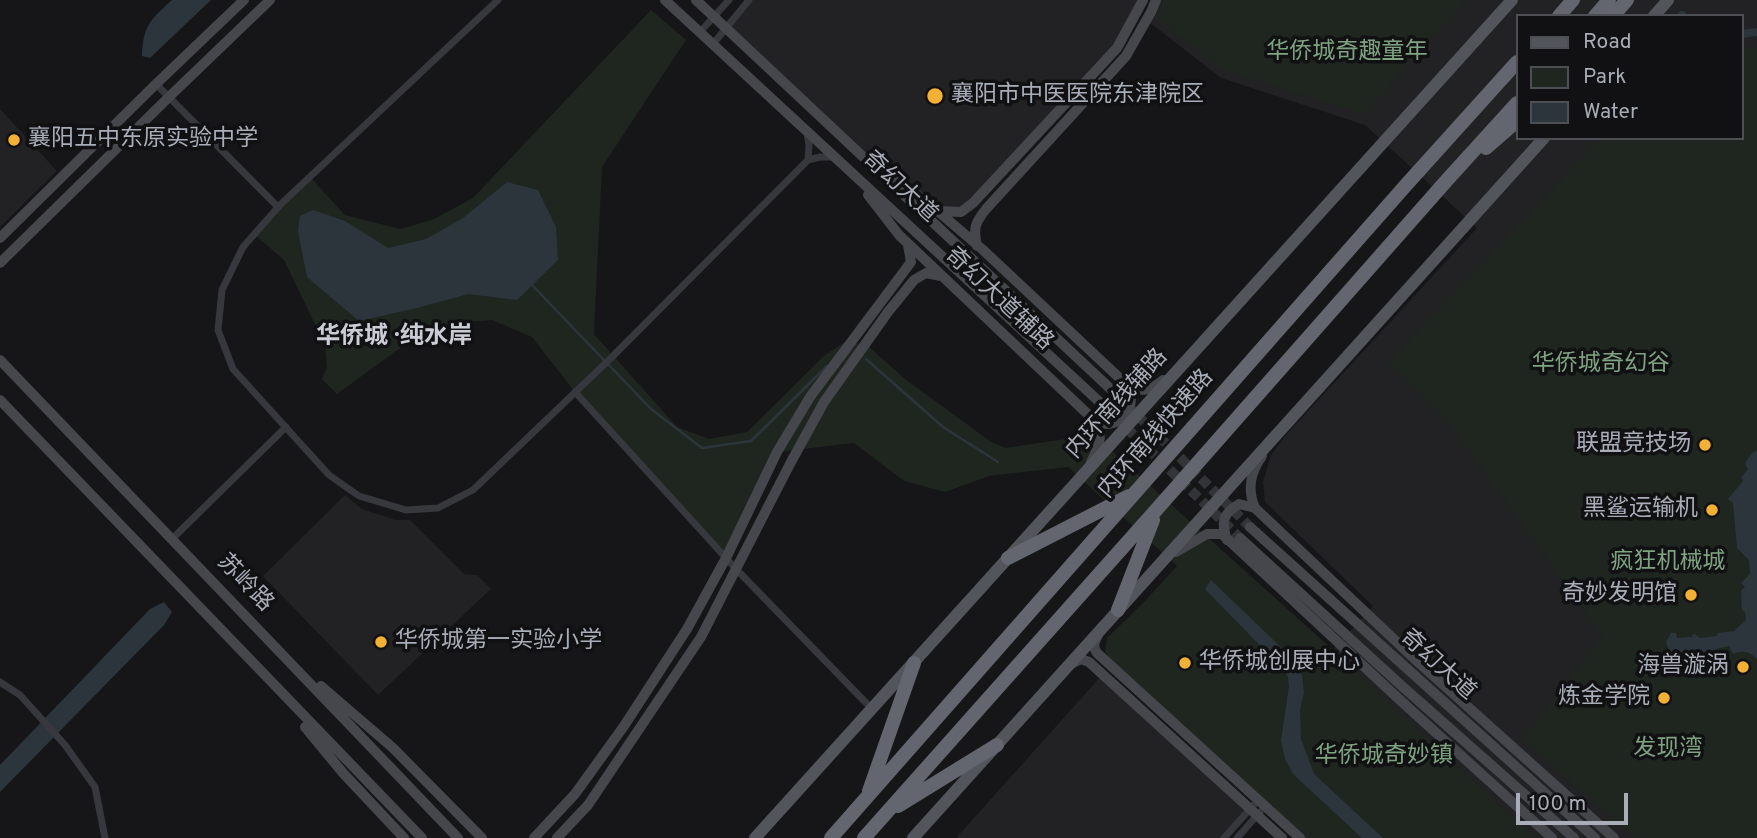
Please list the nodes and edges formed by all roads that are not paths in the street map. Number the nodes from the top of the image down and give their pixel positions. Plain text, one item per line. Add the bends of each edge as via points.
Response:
1 (244, 0) edge
2 (270, 0) edge
3 (498, 0) edge
4 (665, 0) edge
5 (696, 0) edge
6 (729, 0) edge
7 (749, 0) edge
8 (1143, 0) edge
9 (1156, 0) edge
10 (1512, 0) edge
11 (1573, 0) edge
12 (1609, 0) edge
13 (1627, 0) edge
14 (1668, 0) edge
15 (1561, 14) edge
16 (1597, 14) edge
17 (1615, 14) edge
18 (1656, 14) edge
19 (715, 17) junction
20 (726, 29) junction
21 (700, 32) junction
22 (713, 44) junction
23 (1516, 64) edge
24 (156, 84) junction
25 (169, 97) junction
26 (1516, 104) edge
27 (1516, 122) edge
28 (807, 132) junction
29 (1542, 140) edge
30 (835, 157) junction
31 (808, 160) junction
32 (867, 161) junction
33 (852, 173) junction
34 (1447, 180) junction
35 (278, 207) junction
36 (937, 211) junction
37 (0, 238) edge
38 (908, 245) junction
39 (977, 246) junction
40 (0, 263) edge
41 (941, 276) junction
42 (0, 360) edge
43 (1187, 360) junction
44 (1128, 386) junction
45 (575, 392) junction
46 (1116, 394) tunnel mouth
47 (0, 400) edge
48 (1105, 407) tunnel mouth
49 (1095, 421) junction
50 (286, 427) junction
51 (1281, 429) junction
52 (1086, 472) junction
53 (1137, 493) junction
54 (1255, 508) junction
55 (1157, 509) junction
56 (1250, 527) tunnel mouth
57 (1240, 538) tunnel mouth
58 (172, 539) junction
59 (1227, 540) junction
60 (726, 558) junction
61 (1008, 558) junction
62 (1162, 561) junction
63 (736, 569) junction
64 (1118, 610) junction
65 (1099, 631) junction
66 (274, 645) junction
67 (914, 663) junction
68 (254, 666) junction
69 (1068, 666) junction
70 (1412, 672) junction
71 (1440, 681) junction
72 (0, 682) edge
73 (1399, 683) junction
74 (872, 709) junction
75 (1412, 711) junction
76 (997, 745) junction
77 (1514, 749) junction
78 (1526, 775) junction
79 (1487, 778) junction
80 (1518, 789) junction
81 (866, 799) junction
82 (1262, 802) junction
83 (1254, 812) junction
84 (885, 815) junction
85 (105, 838) edge
86 (404, 838) edge
87 (422, 838) edge
88 (458, 838) edge
89 (482, 838) edge
90 (534, 838) edge
91 (557, 838) edge
92 (755, 838) edge
93 (831, 838) edge
94 (864, 838) edge
95 (913, 838) edge
96 (1224, 838) edge
97 (1237, 838) edge
98 (1282, 838) edge
99 (1300, 838) edge
100 (1552, 838) edge
101 (1574, 838) edge
102 (1595, 838) edge
103 (1614, 838) edge

1 - 24 street
2 - 25 street
3 - 35 street
4 - 21 street, 奇幻大道
5 - 19 street, 奇幻大道
6 - 19 street
7 - 20 street
8 - 36 street via 1117,48 973,203 961,212
9 - 39 street via 1125,56 976,222
10 - 43 main road, 内环南线辅路
11 - 15 highway
12 - 16 highway
13 - 17 highway
14 - 18 main road
19 - 20 street, 奇幻大道
19 - 21 street
20 - 22 street
20 - 32 street, 奇幻大道
21 - 22 street, 奇幻大道
22 - 28 street, 奇幻大道
23 - 53 highway, 内环南线快速路
24 - 25 street
24 - 37 street
25 - 35 street
25 - 40 street
26 - 34 highway
27 - 34 highway
28 - 30 street, 奇幻大道
28 - 31 street
29 - 51 main road
30 - 31 street
30 - 33 street, 奇幻大道
31 - 45 street
32 - 36 street, 奇幻大道辅路
32 - 46 street, 奇幻大道
33 - 38 street, 奇幻大道辅路
33 - 48 street, 奇幻大道
34 - 55 highway
35 - 50 street via 243,247 222,290 218,330 233,369
36 - 39 street, 奇幻大道辅路
38 - 41 street, 奇幻大道辅路
38 - 60 street via 911,262 810,397 777,452
39 - 44 street, 奇幻大道辅路
41 - 49 street, 奇幻大道辅路
41 - 63 street via 926,273 914,280 832,391
42 - 58 street, 苏岭路
43 - 44 street via 1153,388 1143,391
43 - 52 main road, 内环南线辅路
44 - 49 street via 1131,406 1125,416 1106,424
45 - 50 street via 474,490 438,508 406,510 359,496 329,475
45 - 60 street
47 - 68 street
49 - 52 street via 1101,442
50 - 58 street
51 - 54 street via 1255,466 1250,484
51 - 62 main road
52 - 61 main road, 内环南线辅路
53 - 61 highway
53 - 81 highway, 内环南线快速路
54 - 59 street via 1239,504 1230,509 1223,527
54 - 71 street
55 - 64 highway
55 - 84 highway
56 - 70 street, 奇幻大道
57 - 73 street, 奇幻大道
58 - 66 street, 苏岭路
59 - 62 street via 1222,534 1206,534
59 - 75 street
60 - 63 street
60 - 90 street via 687,629 624,726 575,794
61 - 67 main road, 内环南线辅路
62 - 64 main road
63 - 74 street
63 - 91 street via 701,637 638,733 588,805
64 - 65 main road
65 - 69 main road
65 - 82 street via 1094,644 1097,653
66 - 88 street, 苏岭路
66 - 89 street via 393,748
67 - 74 main road, 内环南线辅路
67 - 81 highway
68 - 86 street
68 - 87 street
69 - 76 main road
69 - 83 street via 1086,659
70 - 71 street
70 - 78 street, 奇幻大道
71 - 77 street
72 - 85 street via 20,695 95,787
73 - 75 street
73 - 80 street, 奇幻大道
74 - 92 main road, 内环南线辅路
75 - 79 street
76 - 84 highway
76 - 95 main road
77 - 78 street
77 - 103 street
78 - 102 street, 奇幻大道
79 - 80 street
79 - 100 street
80 - 101 street, 奇幻大道
81 - 93 highway, 内环南线快速路
82 - 83 street
82 - 99 street
83 - 96 street
83 - 97 street
83 - 98 street
84 - 94 highway

